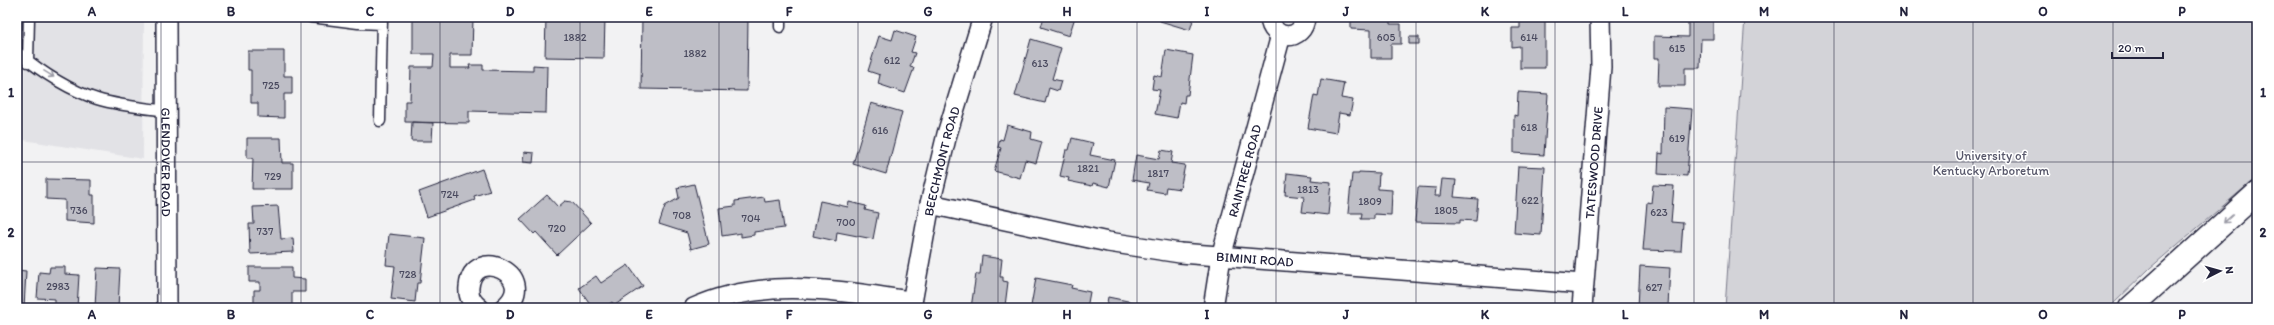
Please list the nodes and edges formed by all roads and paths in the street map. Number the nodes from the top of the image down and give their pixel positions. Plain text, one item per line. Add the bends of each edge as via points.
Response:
1 (29, 17) edge
2 (166, 17) edge
3 (311, 17) edge
4 (983, 17) edge
5 (1270, 17) edge
6 (1305, 17) edge
7 (1600, 17) edge
8 (325, 18) edge
9 (382, 21) edge
10 (1281, 35) junction
11 (17, 52) edge
12 (28, 62) junction
13 (168, 111) junction
14 (380, 121) dead end
15 (2257, 193) edge
16 (930, 204) junction
17 (1221, 257) junction
18 (1583, 284) junction
19 (911, 305) edge
20 (508, 307) edge
21 (167, 308) edge
22 (479, 308) edge
23 (694, 308) edge
24 (1213, 308) edge
25 (1582, 308) edge
26 (2130, 308) edge

1 - 12 lane
2 - 13 street, GLENDOVER ROAD
3 - 8 lane
4 - 16 street, BEECHMONT ROAD via 946,134
5 - 10 street via 1273,28
6 - 10 street via 1298,33 1293,36
7 - 18 street, TATESWOOD DRIVE via 1601,67
8 - 9 lane
9 - 14 lane
10 - 17 street, RAINTREE ROAD
11 - 12 lane
12 -> 13 lane via 75,91 98,99
13 - 21 street, GLENDOVER ROAD
15 -> 26 main road
16 - 17 street, BIMINI ROAD via 1143,249
16 - 19 street, BEECHMONT ROAD
17 - 18 street, BIMINI ROAD
17 - 24 street, RAINTREE ROAD
18 - 25 street, TATESWOOD DRIVE
19 - 23 street via 800,287 753,290 729,295
20 - 22 street via 514,283 505,270 491,266 477,271 469,283 470,298

